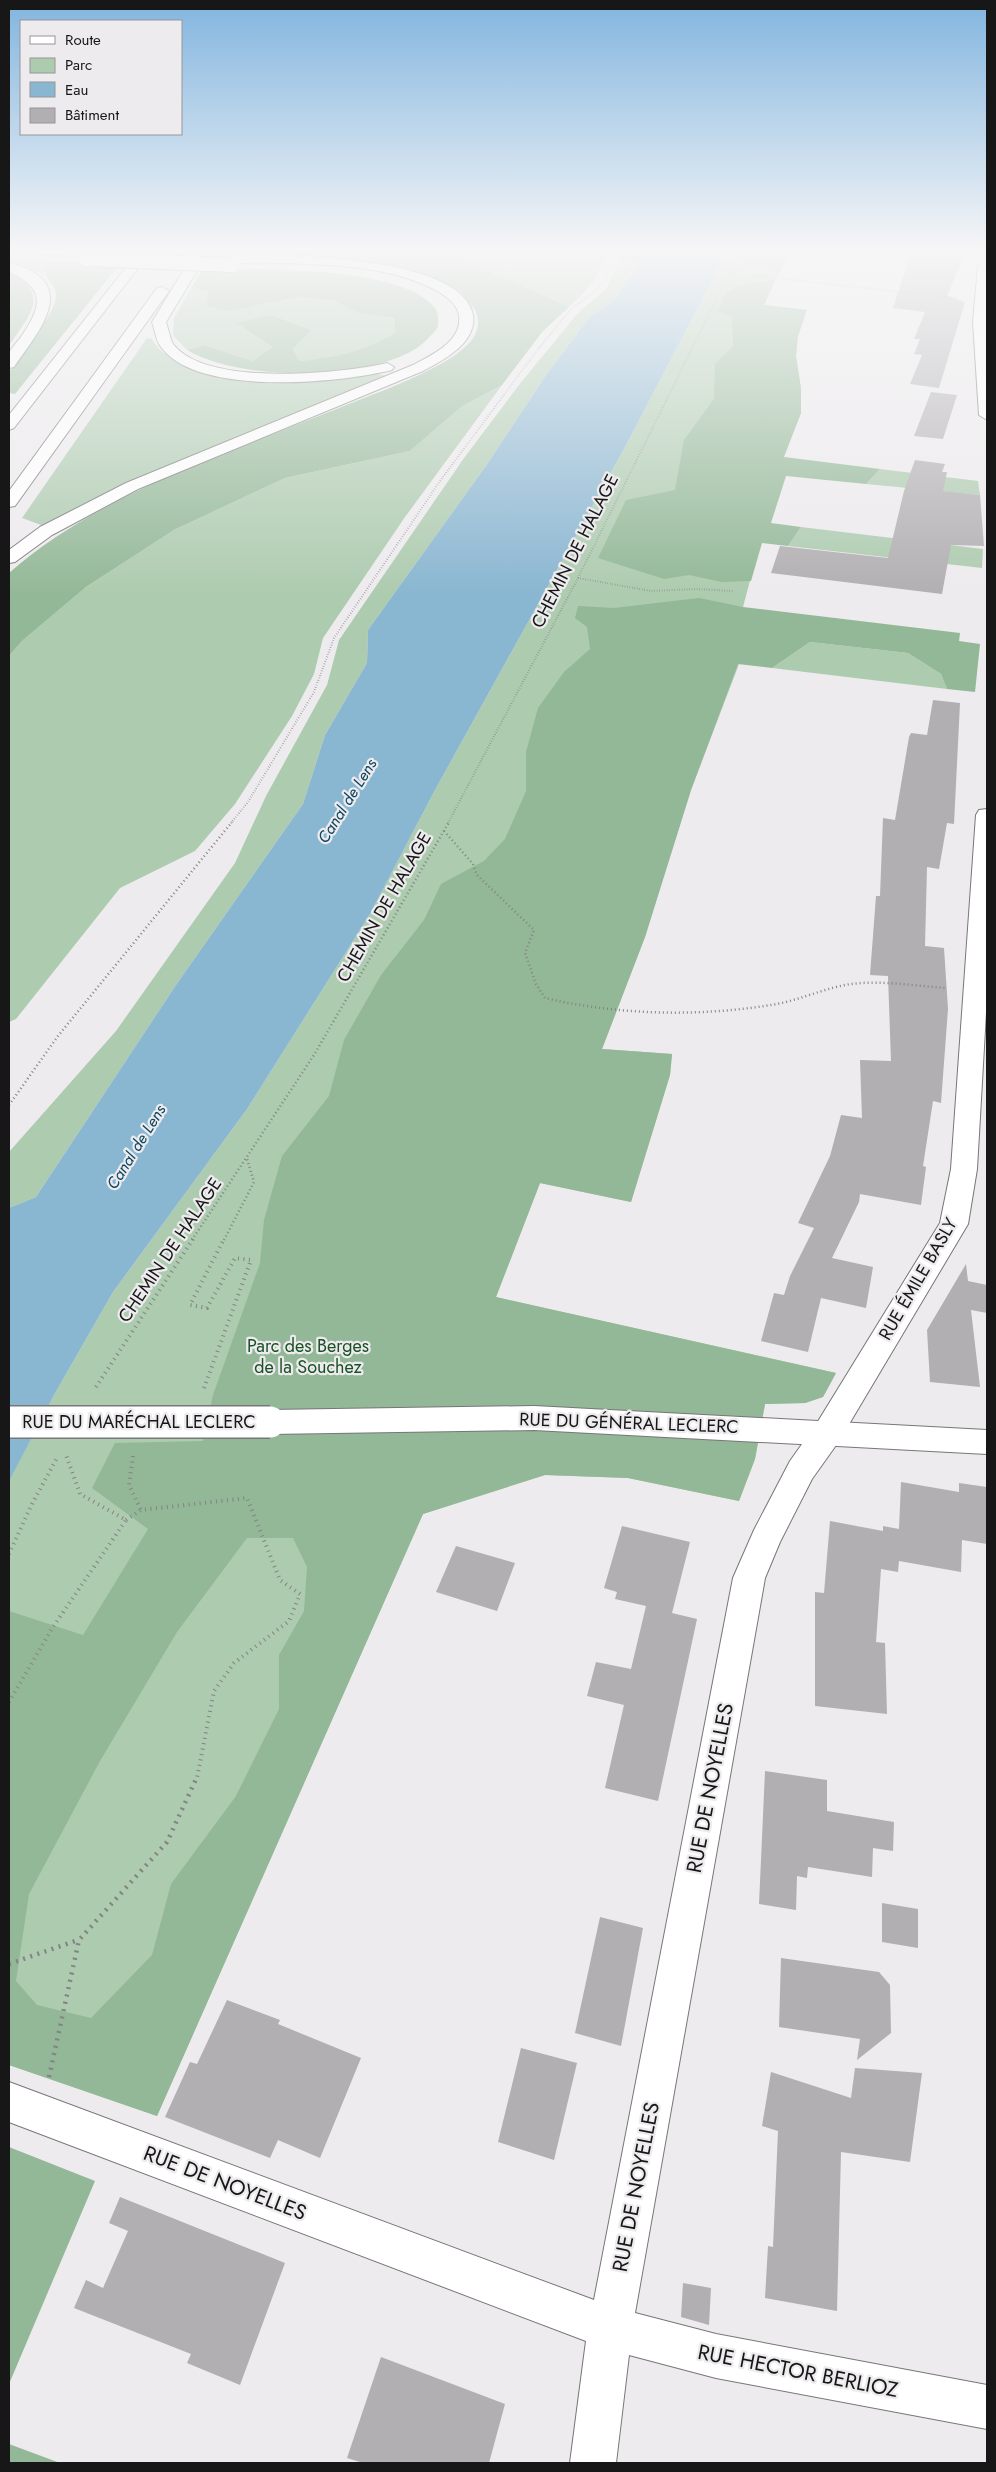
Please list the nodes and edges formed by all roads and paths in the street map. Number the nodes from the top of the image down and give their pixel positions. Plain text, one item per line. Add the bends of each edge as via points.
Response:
1 (56, 365) edge
2 (108, 365) edge
3 (200, 365) edge
4 (391, 365) edge
5 (422, 365) edge
6 (525, 365) edge
7 (684, 365) edge
8 (983, 365) edge
9 (986, 389) edge
10 (987, 415) edge
11 (9, 425) edge
12 (9, 502) edge
13 (9, 558) edge
14 (578, 578) junction
15 (733, 591) dead end
16 (987, 815) edge
17 (444, 831) junction
18 (977, 993) junction
19 (9, 1105) edge
20 (247, 1159) junction
21 (94, 1392) dead end
22 (9, 1422) edge
23 (151, 1422) junction
24 (192, 1422) junction
25 (270, 1422) joint
26 (828, 1432) junction
27 (987, 1442) edge
28 (63, 1447) dead end
29 (59, 1455) dead end
30 (141, 1510) junction
31 (126, 1520) junction
32 (9, 1554) edge
33 (9, 1702) edge
34 (79, 1940) junction
35 (9, 1964) edge
36 (25, 2108) edge
37 (610, 2328) junction
38 (987, 2407) edge
39 (593, 2463) edge

1 - 11 main road
2 - 12 main road
3 - 4 main road via 238,375 314,378 347,376
5 - 13 main road via 123,490 46,531
6 - 19 path via 440,481 334,638 314,692 248,802 58,1036
7 - 14 path, CHEMIN DE HALAGE
8 - 9 main road
9 - 10 main road
14 - 15 path via 651,591
14 - 17 path, CHEMIN DE HALAGE
16 - 18 main road, RUE ÉMILE BASLY
17 - 18 path via 473,864 477,875 534,930 526,953 536,984 545,998 598,1008 674,1011 769,1006 853,984 946,988
17 - 20 path, CHEMIN DE HALAGE via 314,1055
18 - 26 main road, RUE ÉMILE BASLY via 964,1169 954,1224
20 - 21 path, CHEMIN DE HALAGE
20 - 24 path via 254,1182 190,1305 207,1308 235,1258 251,1260
22 - 23 main road, RUE DU MARÉCHAL LECLERC, bridge
23 - 24 main road, RUE DU MARÉCHAL LECLERC, bridge
23 - 30 path via 132,1458 129,1485
24 - 25 main road, RUE DU MARÉCHAL LECLERC, bridge
25 - 26 main road, RUE DU GÉNÉRAL LECLERC via 534,1418
26 - 27 main road, RUE DU GÉNÉRAL LECLERC
26 - 37 main road, RUE DE NOYELLES via 801,1470 749,1578
28 - 31 path via 80,1494
29 - 32 path
30 - 31 path
30 - 34 path via 247,1498 280,1580 300,1594 289,1621 234,1663 214,1691 196,1782 167,1842
31 - 33 path via 53,1627
34 - 35 path
34 - 36 path
36 - 37 main road, RUE DE NOYELLES
37 - 38 main road, RUE HECTOR BERLIOZ via 716,2356
37 - 39 main road

